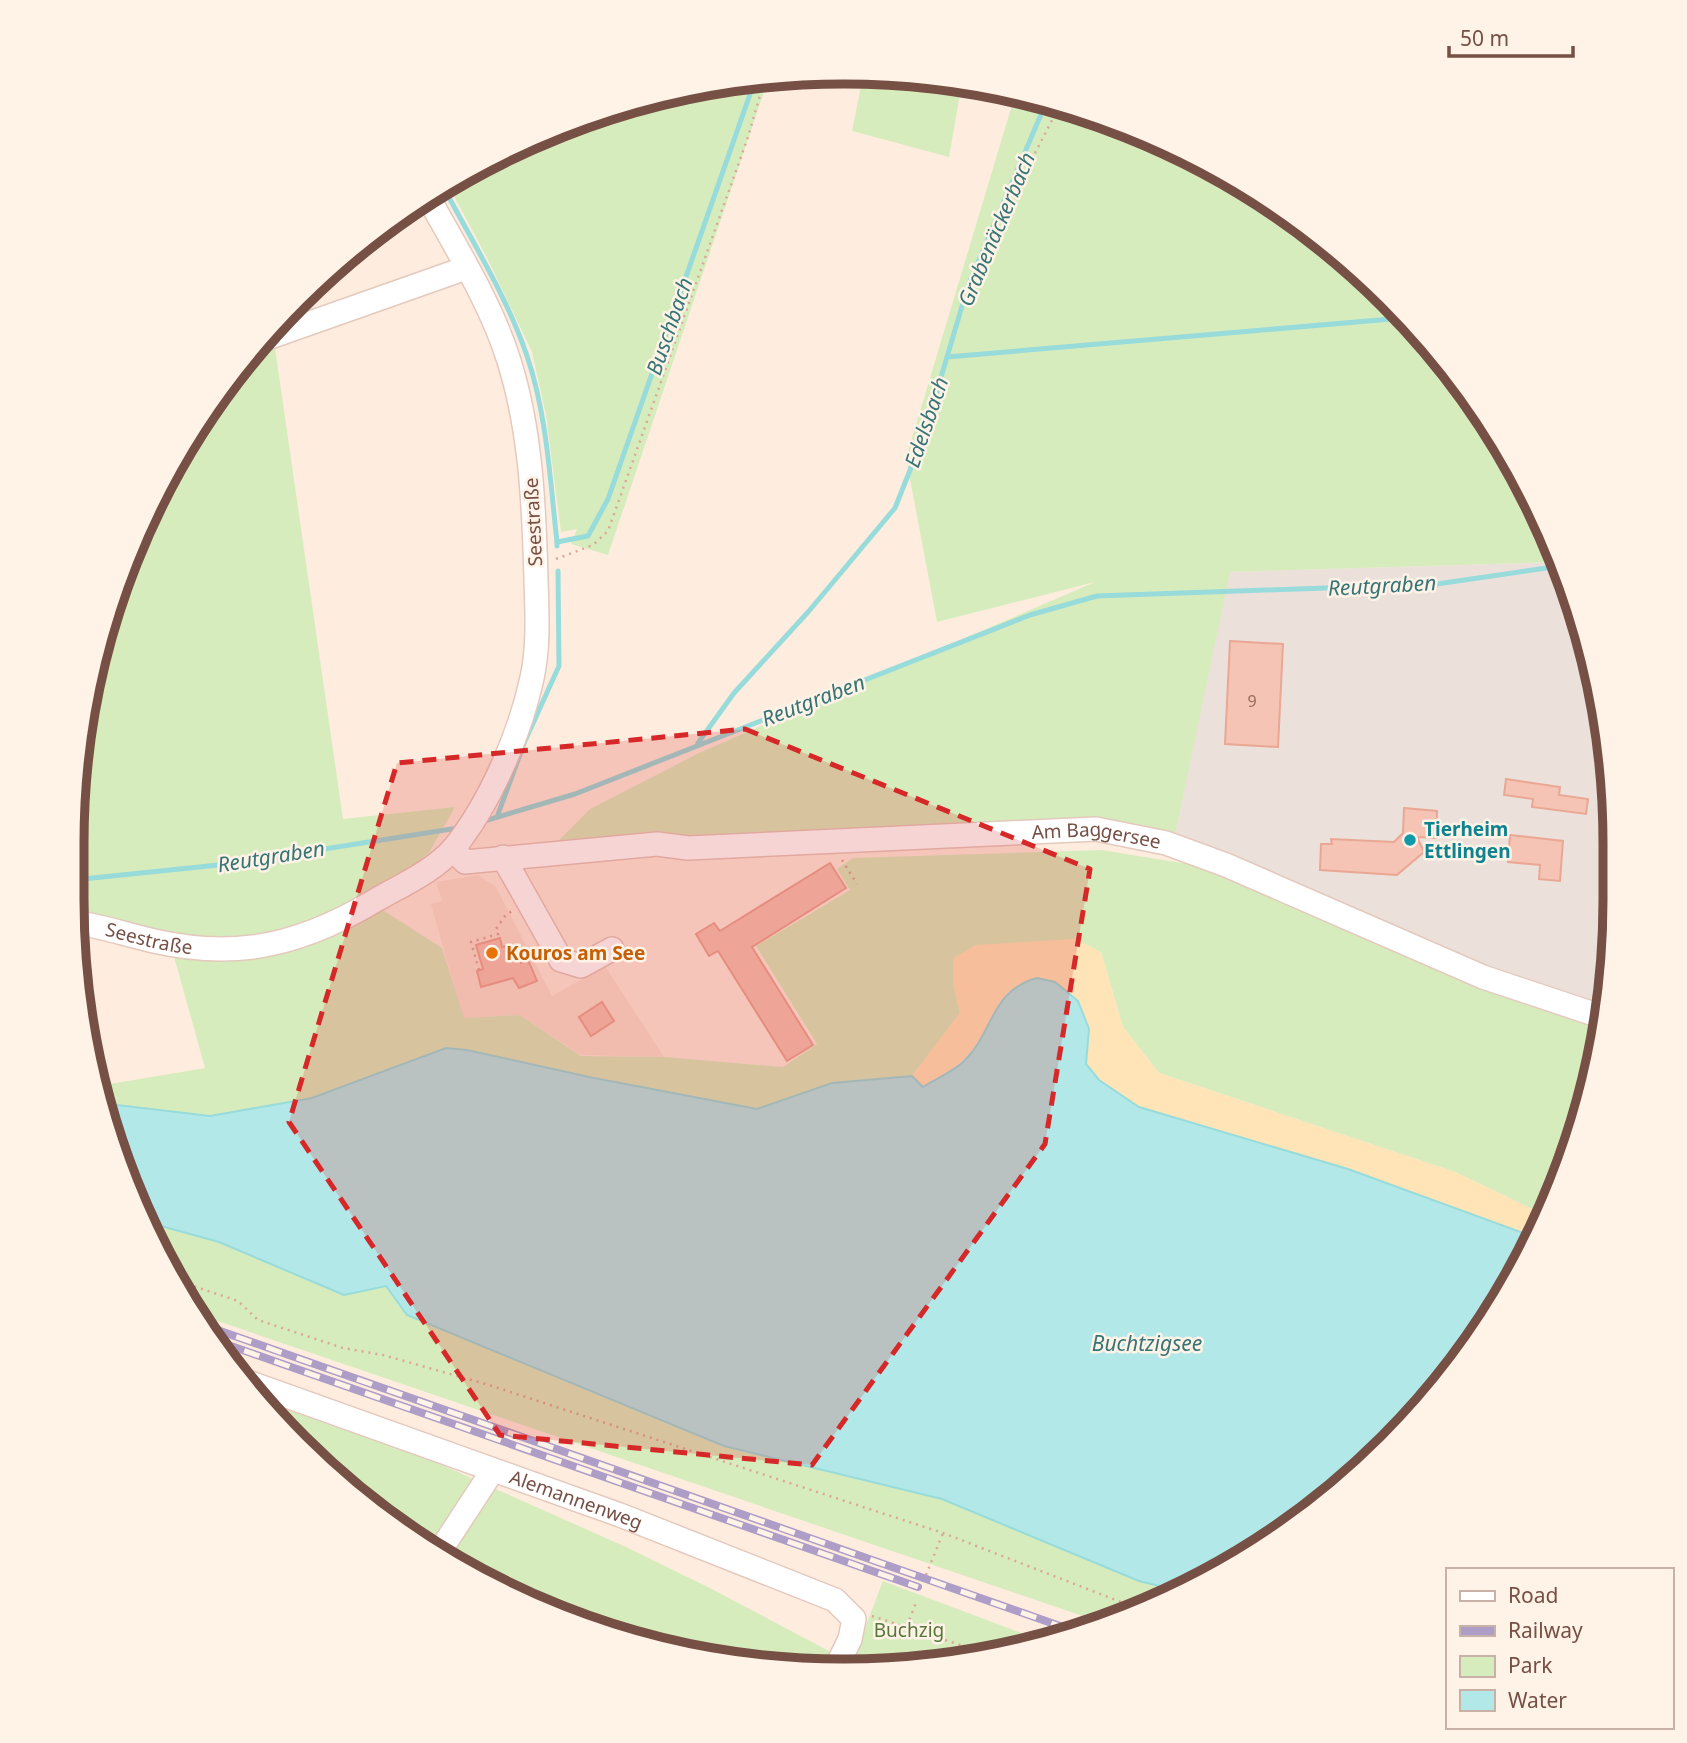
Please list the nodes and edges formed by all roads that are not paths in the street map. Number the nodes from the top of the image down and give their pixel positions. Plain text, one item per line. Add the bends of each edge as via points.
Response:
1 (433, 205) edge
2 (466, 268) junction
3 (281, 333) edge
4 (456, 844) junction
5 (503, 857) junction
6 (85, 924) edge
7 (611, 949) dead end
8 (1594, 1014) edge
9 (261, 1387) edge
10 (494, 1470) junction
11 (444, 1545) edge
12 (840, 1659) edge

1 - 2 street, Seestraße
2 - 3 street
2 - 4 street, Seestraße via 494,320 519,397 535,529 537,612 532,677 515,734 490,790
4 - 5 street via 466,862
4 - 6 street, Seestraße via 430,868 348,918 294,940 208,948 157,942
5 - 7 street via 561,960 581,966
5 - 8 street, Am Baggersee via 657,844 688,848 1096,829 1166,843 1226,865 1483,977
9 - 10 street, Alemannenweg
10 - 11 street
10 - 12 street, Alemannenweg via 835,1600 854,1619

